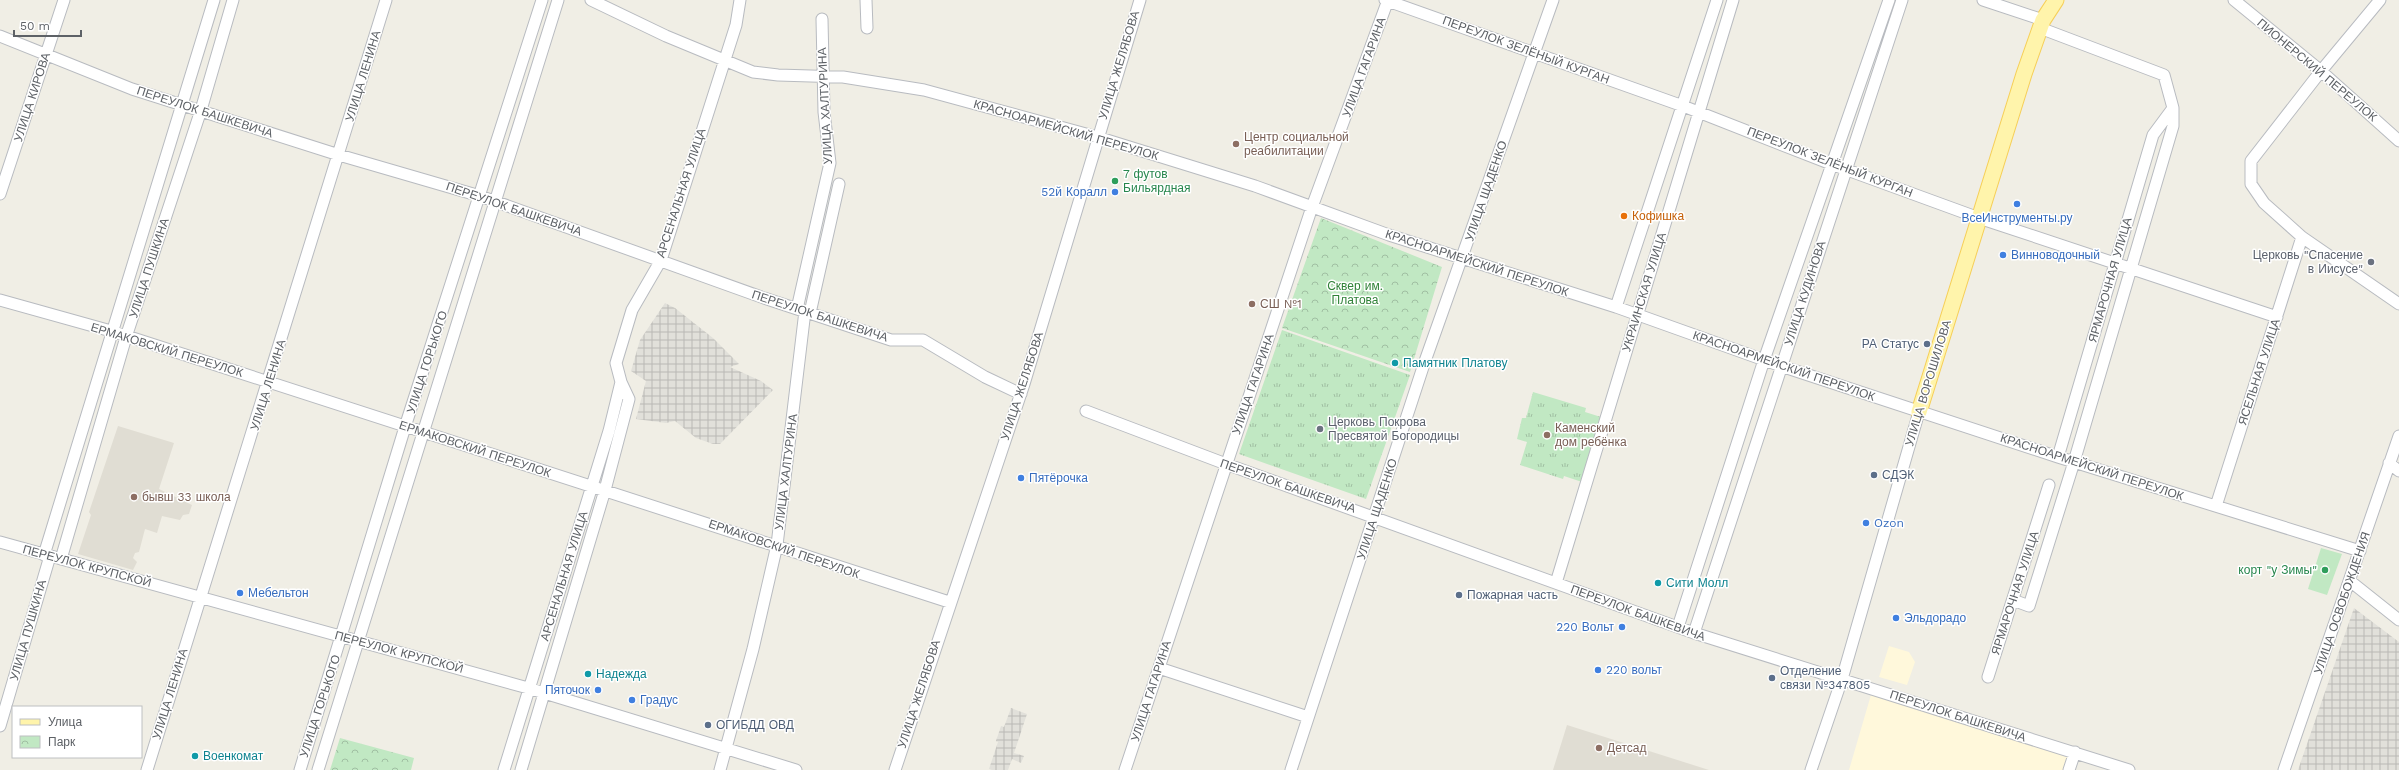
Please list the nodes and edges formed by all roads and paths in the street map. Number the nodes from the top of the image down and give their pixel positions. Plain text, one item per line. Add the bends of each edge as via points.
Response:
1 (64, 0) edge
2 (214, 0) edge
3 (232, 0) edge
4 (386, 0) edge
5 (542, 0) edge
6 (558, 0) edge
7 (591, 0) edge
8 (740, 0) edge
9 (866, 0) edge
10 (1140, 0) edge
11 (1387, 0) edge
12 (1553, 0) edge
13 (1717, 0) edge
14 (1733, 0) edge
15 (1889, 0) edge
16 (1902, 0) edge
17 (1983, 0) edge
18 (2056, 0) edge
19 (2234, 0) edge
20 (2380, 0) edge
21 (822, 19) dead end
22 (2042, 24) junction
23 (867, 28) dead end
24 (0, 36) edge
25 (1535, 52) junction
26 (46, 55) junction
27 (724, 61) junction
28 (2321, 71) junction
29 (823, 76) junction
30 (183, 105) junction
31 (1683, 106) junction
32 (2173, 108) junction
33 (201, 110) junction
34 (1698, 111) junction
35 (1097, 137) junction
36 (2399, 141) edge
37 (338, 155) junction
38 (1831, 164) junction
39 (1846, 169) junction
40 (839, 184) dead end
41 (0, 194) edge
42 (480, 196) junction
43 (497, 201) junction
44 (1312, 206) junction
45 (1979, 218) junction
46 (2302, 237) junction
47 (661, 260) junction
48 (1462, 260) junction
49 (2115, 262) junction
50 (2131, 268) junction
51 (0, 300) edge
52 (2399, 304) edge
53 (1616, 307) junction
54 (804, 311) junction
55 (1637, 314) junction
56 (2277, 316) junction
57 (111, 331) junction
58 (126, 337) junction
59 (1764, 360) junction
60 (1781, 366) junction
61 (269, 382) junction
62 (621, 382) junction
63 (1020, 394) junction
64 (1086, 411) dead end
65 (1919, 412) junction
66 (405, 427) junction
67 (422, 432) junction
68 (2399, 436) edge
69 (2058, 457) junction
70 (2074, 462) junction
71 (2389, 463) junction
72 (1226, 464) junction
73 (2399, 471) edge
74 (2049, 485) dead end
75 (592, 487) junction
76 (605, 490) junction
77 (2216, 506) junction
78 (1375, 517) junction
79 (0, 542) edge
80 (777, 545) junction
81 (2360, 551) junction
82 (47, 556) junction
83 (61, 559) junction
84 (2350, 581) junction
85 (1556, 583) junction
86 (200, 596) junction
87 (2013, 600) junction
88 (949, 602) junction
89 (2399, 620) edge
90 (1678, 627) junction
91 (1694, 633) junction
92 (342, 636) junction
93 (357, 640) junction
94 (1159, 668) junction
95 (1988, 677) dead end
96 (1842, 679) junction
97 (528, 688) junction
98 (543, 692) junction
99 (1308, 718) junction
100 (0, 726) edge
101 (727, 749) junction
102 (2075, 752) junction
103 (147, 770) edge
104 (300, 770) edge
105 (318, 770) edge
106 (504, 770) edge
107 (521, 770) edge
108 (720, 770) edge
109 (796, 770) edge
110 (894, 770) edge
111 (1125, 770) edge
112 (1291, 770) edge
113 (1812, 770) edge
114 (2069, 770) edge
115 (2129, 770) edge
116 (2284, 770) edge

1 - 26 street, УЛИЦА КИРОВА
2 - 30 street, УЛИЦА ПУШКИНА
3 - 33 street, УЛИЦА ПУШКИНА
4 - 37 street, УЛИЦА ЛЕНИНА
5 - 42 street, УЛИЦА ГОРЬКОГО
6 - 43 street, УЛИЦА ГОРЬКОГО
7 - 27 street, КРАСНОАРМЕЙСКИЙ ПЕРЕУЛОК
8 - 27 street, АРСЕНАЛЬНАЯ УЛИЦА via 736,25
9 - 23 street
10 - 35 street, УЛИЦА ЖЕЛЯБОВА
11 - 25 street, ПЕРЕУЛОК ЗЕЛЁНЫЙ КУРГАН
11 - 44 street, УЛИЦА ГАГАРИНА
12 - 25 street, УЛИЦА ЩАДЕНКО
13 - 31 street, УКРАИНСКАЯ УЛИЦА
14 - 34 street, УКРАИНСКАЯ УЛИЦА
15 - 38 street, УЛИЦА КУДИНОВА
16 - 39 street, УЛИЦА КУДИНОВА
17 - 22 street
18 - 22 main road, УЛИЦА ВОРОШИЛОВА
19 - 28 street, ПИОНЕРСКИЙ ПЕРЕУЛОК
20 - 28 street
21 - 29 street, УЛИЦА ХАЛТУРИНА
22 - 32 street via 2164,75
22 - 45 main road, УЛИЦА ВОРОШИЛОВА
24 - 26 street, ПЕРЕУЛОК БАШКЕВИЧА
25 - 31 street, ПЕРЕУЛОК ЗЕЛЁНЫЙ КУРГАН
25 - 48 street, УЛИЦА ЩАДЕНКО
26 - 30 street, ПЕРЕУЛОК БАШКЕВИЧА via 132,89
26 - 41 street, УЛИЦА КИРОВА
27 - 29 street, КРАСНОАРМЕЙСКИЙ ПЕРЕУЛОК via 753,72
27 - 47 street, АРСЕНАЛЬНАЯ УЛИЦА
28 - 36 street, ПИОНЕРСКИЙ ПЕРЕУЛОК
28 - 46 street via 2250,161 2252,184 2256,194
29 - 35 street, КРАСНОАРМЕЙСКИЙ ПЕРЕУЛОК via 857,78 924,90
29 - 54 street, УЛИЦА ХАЛТУРИНА via 830,163
30 - 33 street, ПЕРЕУЛОК БАШКЕВИЧА
30 - 57 street, УЛИЦА ПУШКИНА
31 - 34 street, ПЕРЕУЛОК ЗЕЛЁНЫЙ КУРГАН
31 - 53 street, УКРАИНСКАЯ УЛИЦА
32 - 49 street, ЯРМАРОЧНАЯ УЛИЦА via 2153,135
32 - 50 street via 2172,132
33 - 37 street, ПЕРЕУЛОК БАШКЕВИЧА
33 - 58 street, УЛИЦА ПУШКИНА
34 - 38 street, ПЕРЕУЛОК ЗЕЛЁНЫЙ КУРГАН
34 - 55 street, УКРАИНСКАЯ УЛИЦА
35 - 44 street, КРАСНОАРМЕЙСКИЙ ПЕРЕУЛОК
35 - 63 street, УЛИЦА ЖЕЛЯБОВА
37 - 42 street, ПЕРЕУЛОК БАШКЕВИЧА
37 - 61 street, УЛИЦА ЛЕНИНА
38 - 39 street, ПЕРЕУЛОК ЗЕЛЁНЫЙ КУРГАН
38 - 59 street, УЛИЦА КУДИНОВА
39 - 45 street, ПЕРЕУЛОК ЗЕЛЁНЫЙ КУРГАН
39 - 60 street, УЛИЦА КУДИНОВА
40 - 54 street
42 - 43 street, ПЕРЕУЛОК БАШКЕВИЧА
42 - 66 street, УЛИЦА ГОРЬКОГО
43 - 47 street, ПЕРЕУЛОК БАШКЕВИЧА
43 - 67 street, УЛИЦА ГОРЬКОГО
44 - 48 street, КРАСНОАРМЕЙСКИЙ ПЕРЕУЛОК
44 - 72 street, УЛИЦА ГАГАРИНА
45 - 49 street, ПЕРЕУЛОК ЗЕЛЁНЫЙ КУРГАН
45 - 65 main road, УЛИЦА ВОРОШИЛОВА
46 - 52 street
46 - 56 street, ЯСЕЛЬНАЯ УЛИЦА
47 - 54 street, ПЕРЕУЛОК БАШКЕВИЧА
47 - 62 street, АРСЕНАЛЬНАЯ УЛИЦА via 632,310 616,363
48 - 53 street, КРАСНОАРМЕЙСКИЙ ПЕРЕУЛОК
48 - 78 street, УЛИЦА ЩАДЕНКО via 1424,364
49 - 50 street, ПЕРЕУЛОК ЗЕЛЁНЫЙ КУРГАН
49 - 69 street, ЯРМАРОЧНАЯ УЛИЦА
50 - 56 street, ПЕРЕУЛОК ЗЕЛЁНЫЙ КУРГАН
50 - 70 street
51 - 57 street, ЕРМАКОВСКИЙ ПЕРЕУЛОК
53 - 55 street, КРАСНОАРМЕЙСКИЙ ПЕРЕУЛОК
54 - 63 street, ПЕРЕУЛОК БАШКЕВИЧА via 891,340 923,340 985,377
54 - 80 street, УЛИЦА ХАЛТУРИНА
55 - 59 street, КРАСНОАРМЕЙСКИЙ ПЕРЕУЛОК
55 - 85 street, УКРАИНСКАЯ УЛИЦА
56 - 77 street, ЯСЕЛЬНАЯ УЛИЦА
57 - 58 street, ЕРМАКОВСКИЙ ПЕРЕУЛОК
57 - 82 street, УЛИЦА ПУШКИНА
58 - 61 street, ЕРМАКОВСКИЙ ПЕРЕУЛОК
58 - 83 street, УЛИЦА ПУШКИНА
59 - 60 street, КРАСНОАРМЕЙСКИЙ ПЕРЕУЛОК
59 - 90 street, УЛИЦА КУДИНОВА
60 - 65 street, КРАСНОАРМЕЙСКИЙ ПЕРЕУЛОК
60 - 91 street, УЛИЦА КУДИНОВА
61 - 66 street, ЕРМАКОВСКИЙ ПЕРЕУЛОК
61 - 86 street, УЛИЦА ЛЕНИНА
62 - 75 street, АРСЕНАЛЬНАЯ УЛИЦА
62 - 76 street, АРСЕНАЛЬНАЯ УЛИЦА via 629,399
63 - 88 street, УЛИЦА ЖЕЛЯБОВА
64 - 72 street, ПЕРЕУЛОК БАШКЕВИЧА
65 - 69 street, КРАСНОАРМЕЙСКИЙ ПЕРЕУЛОК
65 - 96 street, УЛИЦА ВОРОШИЛОВА
66 - 67 street, ЕРМАКОВСКИЙ ПЕРЕУЛОК
66 - 92 street, УЛИЦА ГОРЬКОГО
67 - 75 street, ЕРМАКОВСКИЙ ПЕРЕУЛОК
67 - 93 street, УЛИЦА ГОРЬКОГО
68 - 71 street, УЛИЦА ОСВОБОЖДЕНИЯ
69 - 70 street, КРАСНОАРМЕЙСКИЙ ПЕРЕУЛОК
70 - 77 street, КРАСНОАРМЕЙСКИЙ ПЕРЕУЛОК
70 - 87 street via 2029,606
71 - 73 street
71 - 81 street, УЛИЦА ОСВОБОЖДЕНИЯ
72 - 78 street, ПЕРЕУЛОК БАШКЕВИЧА
72 - 94 street, УЛИЦА ГАГАРИНА
74 - 87 street, ЯРМАРОЧНАЯ УЛИЦА
75 - 76 street, ЕРМАКОВСКИЙ ПЕРЕУЛОК
75 - 97 street, АРСЕНАЛЬНАЯ УЛИЦА
76 - 80 street, ЕРМАКОВСКИЙ ПЕРЕУЛОК
76 - 98 street, АРСЕНАЛЬНАЯ УЛИЦА
77 - 81 street, КРАСНОАРМЕЙСКИЙ ПЕРЕУЛОК
78 - 85 street, ПЕРЕУЛОК БАШКЕВИЧА
78 - 99 street, УЛИЦА ЩАДЕНКО
79 - 82 street, ПЕРЕУЛОК КРУПСКОЙ
80 - 88 street, ЕРМАКОВСКИЙ ПЕРЕУЛОК
80 - 101 street, УЛИЦА ХАЛТУРИНА
81 - 84 street, УЛИЦА ОСВОБОЖДЕНИЯ
82 - 83 street, ПЕРЕУЛОК КРУПСКОЙ
82 - 100 street, УЛИЦА ПУШКИНА
83 - 86 street, ПЕРЕУЛОК КРУПСКОЙ
84 - 89 street
84 - 116 street, УЛИЦА ОСВОБОЖДЕНИЯ
85 - 90 street, ПЕРЕУЛОК БАШКЕВИЧА
86 - 92 street, ПЕРЕУЛОК КРУПСКОЙ
86 - 103 street, УЛИЦА ЛЕНИНА
87 - 95 street, ЯРМАРОЧНАЯ УЛИЦА
88 - 110 street, УЛИЦА ЖЕЛЯБОВА
90 - 91 street, ПЕРЕУЛОК БАШКЕВИЧА
91 - 96 street, ПЕРЕУЛОК БАШКЕВИЧА
92 - 93 street, ПЕРЕУЛОК КРУПСКОЙ
92 - 104 street, УЛИЦА ГОРЬКОГО
93 - 97 street, ПЕРЕУЛОК КРУПСКОЙ
93 - 105 street, УЛИЦА ГОРЬКОГО
94 - 99 street
94 - 111 street, УЛИЦА ГАГАРИНА
96 - 102 street, ПЕРЕУЛОК БАШКЕВИЧА
96 - 113 street, УЛИЦА ВОРОШИЛОВА
97 - 98 street, ПЕРЕУЛОК КРУПСКОЙ
97 - 106 street, АРСЕНАЛЬНАЯ УЛИЦА
98 - 101 street, ПЕРЕУЛОК КРУПСКОЙ
98 - 107 street, АРСЕНАЛЬНАЯ УЛИЦА
99 - 112 street, УЛИЦА ЩАДЕНКО
101 - 108 street, УЛИЦА ХАЛТУРИНА
101 - 109 street, ПЕРЕУЛОК КРУПСКОЙ
102 - 114 street
102 - 115 street, ПЕРЕУЛОК БАШКЕВИЧА

